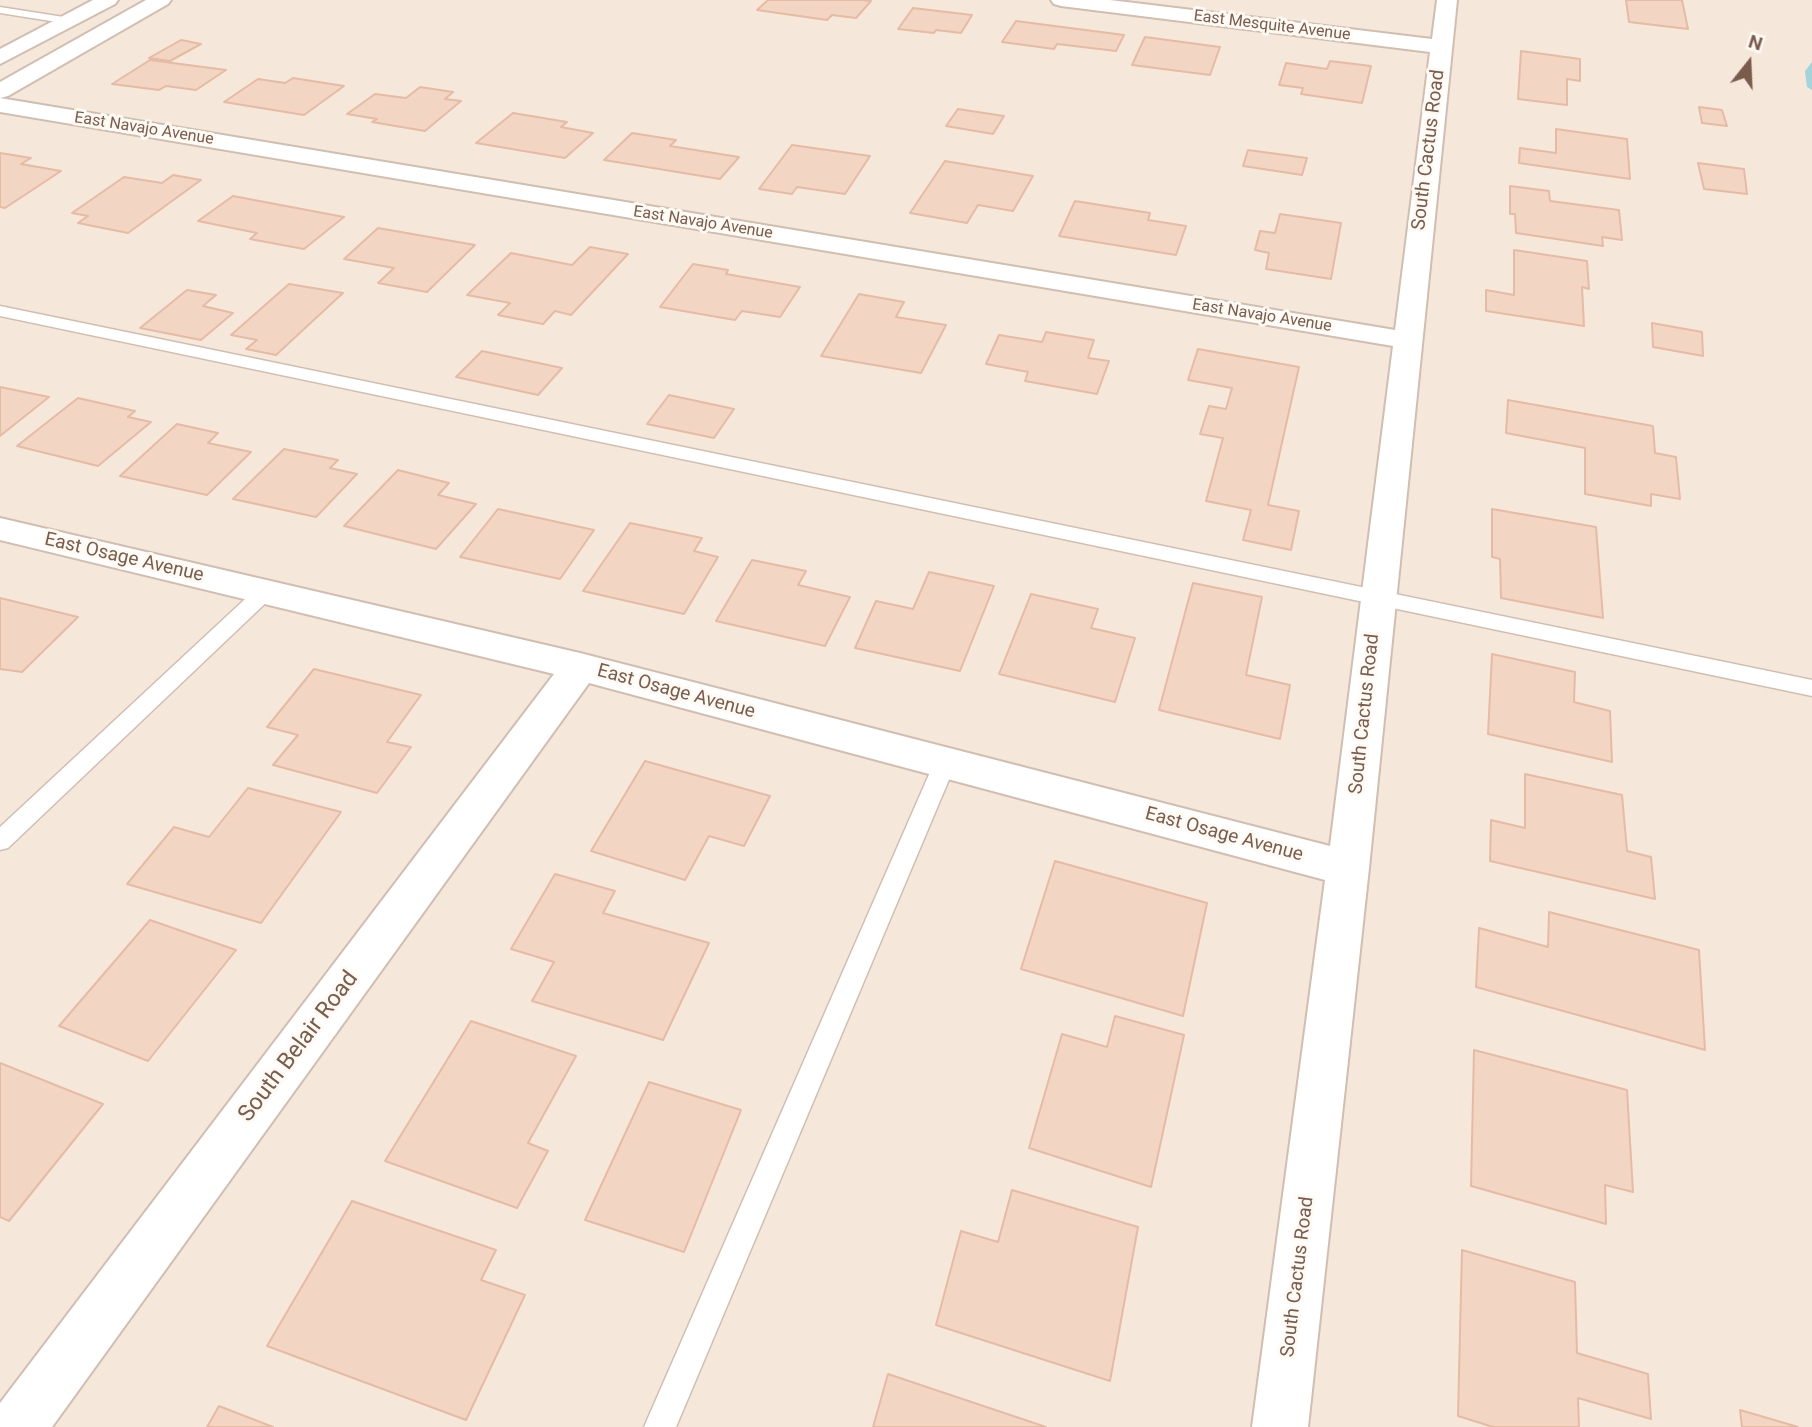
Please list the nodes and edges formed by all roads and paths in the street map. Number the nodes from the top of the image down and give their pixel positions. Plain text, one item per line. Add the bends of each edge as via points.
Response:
1 (108, 0) edge
2 (161, 0) edge
3 (1061, 0) edge
4 (1447, 0) edge
5 (0, 10) edge
6 (70, 20) junction
7 (1442, 47) junction
8 (0, 58) edge
9 (0, 91) edge
10 (0, 106) edge
11 (0, 311) edge
12 (1406, 340) junction
13 (0, 529) edge
14 (265, 592) junction
15 (1378, 597) junction
16 (580, 667) junction
17 (1812, 688) edge
18 (945, 762) junction
19 (0, 841) edge
20 (1348, 868) junction
21 (17, 1427) edge
22 (660, 1427) edge
23 (1280, 1427) edge

1 - 6 street
2 - 9 street
3 - 7 street, East Mesquite Avenue
4 - 7 street, South Cactus Road
5 - 6 lane
6 - 8 street
7 - 12 street, South Cactus Road
10 - 12 street, East Navajo Avenue
11 - 15 lane
12 - 15 street, South Cactus Road
13 - 14 street, East Osage Avenue
14 - 16 street, East Osage Avenue
14 - 19 lane
15 - 17 lane
15 - 20 street, South Cactus Road
16 - 18 street, East Osage Avenue
16 - 21 street, South Belair Road
18 - 20 street, East Osage Avenue
18 - 22 lane
20 - 23 street, South Cactus Road

